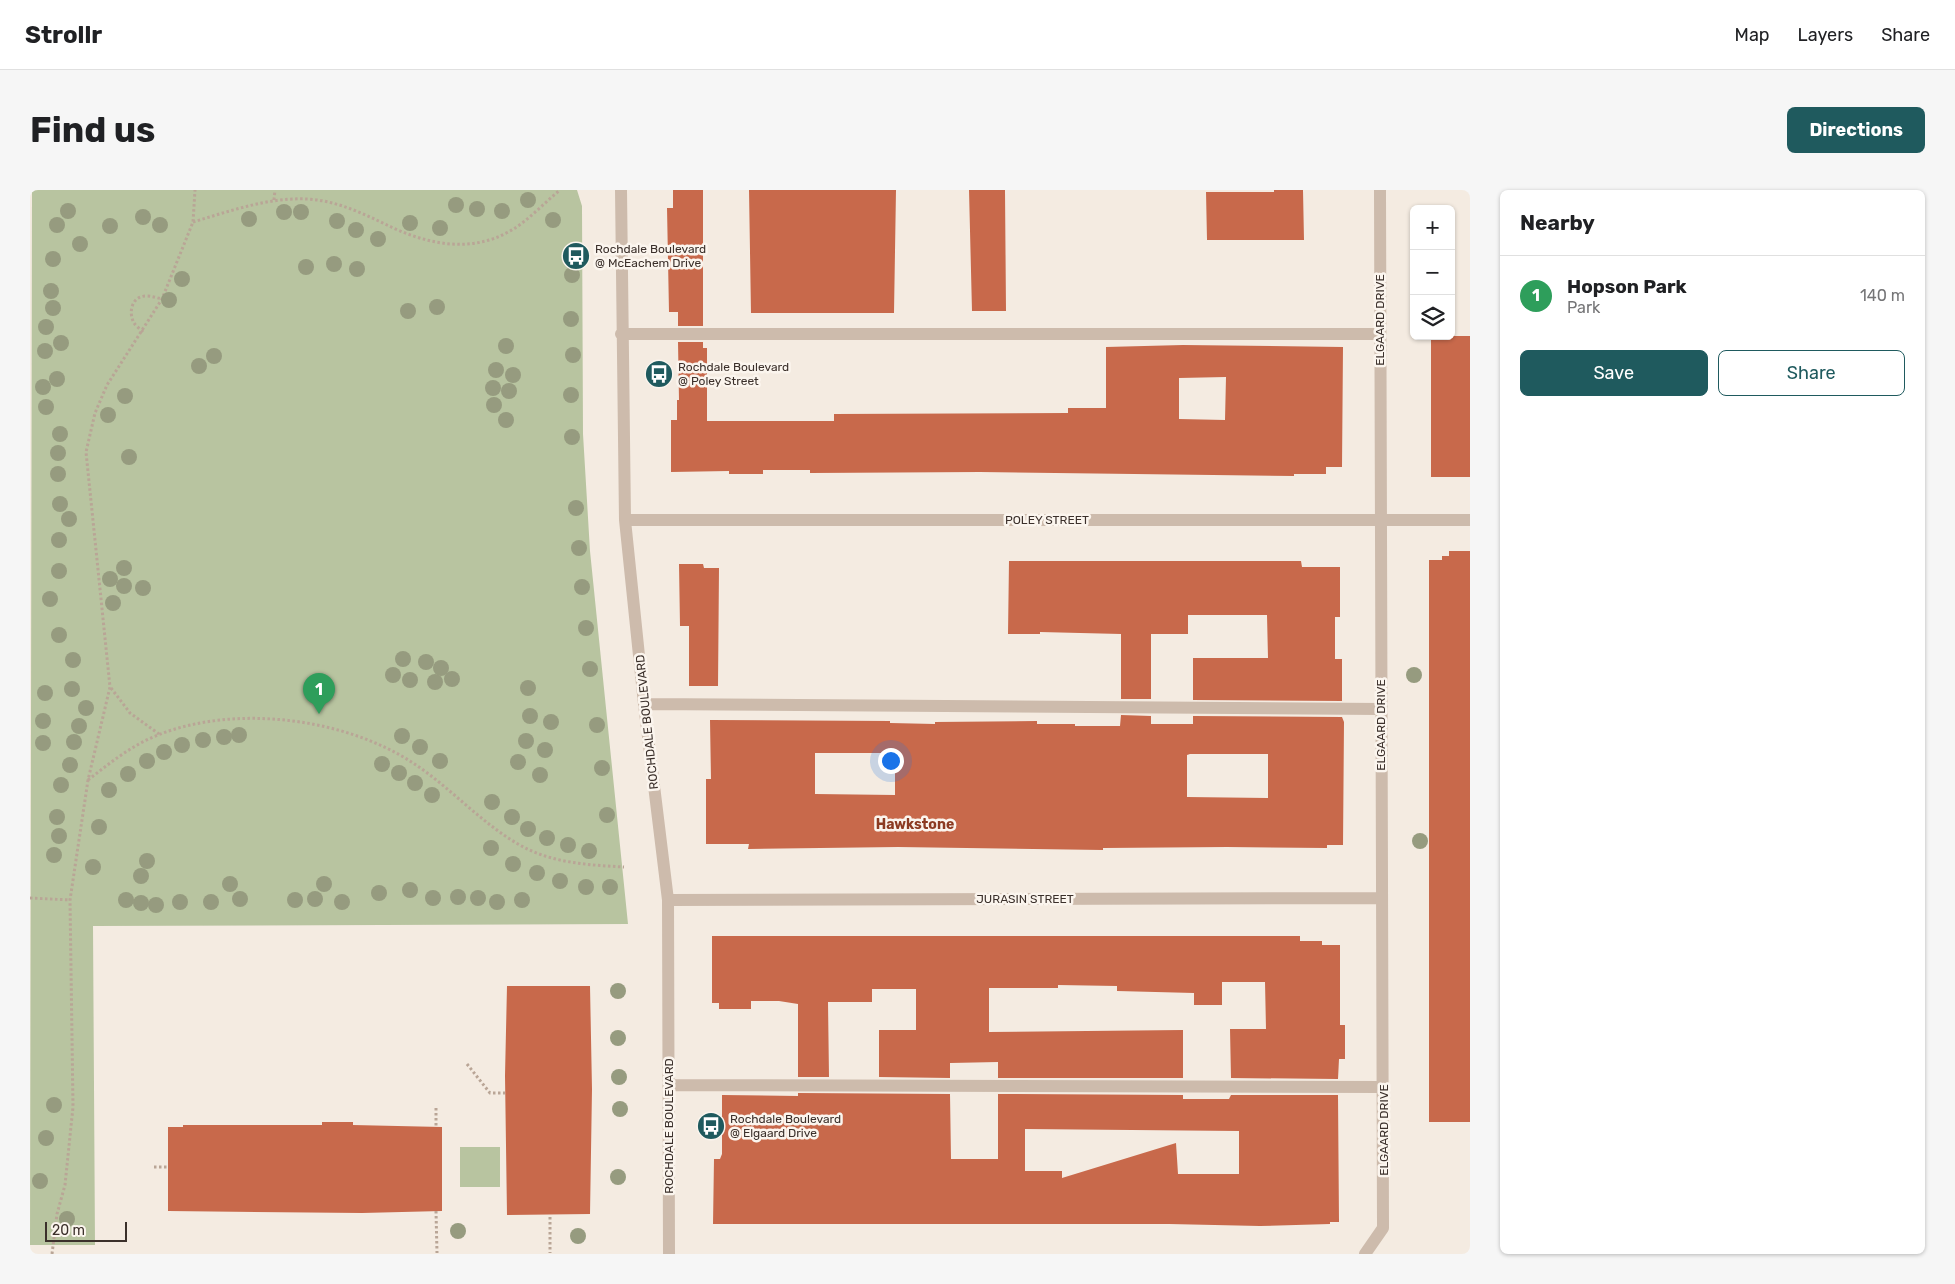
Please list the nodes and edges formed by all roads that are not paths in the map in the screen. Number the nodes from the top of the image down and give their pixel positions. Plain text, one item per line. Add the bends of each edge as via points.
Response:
1 (621, 190) edge
2 (1380, 190) edge
3 (621, 334) junction
4 (1380, 334) junction
5 (625, 520) junction
6 (1381, 520) junction
7 (1470, 520) edge
8 (644, 704) junction
9 (1381, 708) junction
10 (1382, 898) junction
11 (668, 900) junction
12 (669, 1085) junction
13 (1384, 1087) junction
14 (669, 1254) edge
15 (1364, 1254) edge

1 - 3 street, ROCHDALE BOULEVARD
2 - 4 street, ELGAARD DRIVE
3 - 4 street
3 - 5 street, ROCHDALE BOULEVARD
4 - 6 street, ELGAARD DRIVE
5 - 6 street, POLEY STREET
5 - 8 street, ROCHDALE BOULEVARD
6 - 7 street, POLEY STREET
6 - 9 street, ELGAARD DRIVE
8 - 9 street
8 - 11 street, ROCHDALE BOULEVARD
9 - 10 street, ELGAARD DRIVE
10 - 11 street, JURASIN STREET
10 - 13 street, ELGAARD DRIVE
11 - 12 street, ROCHDALE BOULEVARD
12 - 13 street
12 - 14 street, ROCHDALE BOULEVARD
13 - 15 street, ELGAARD DRIVE via 1383,1228

